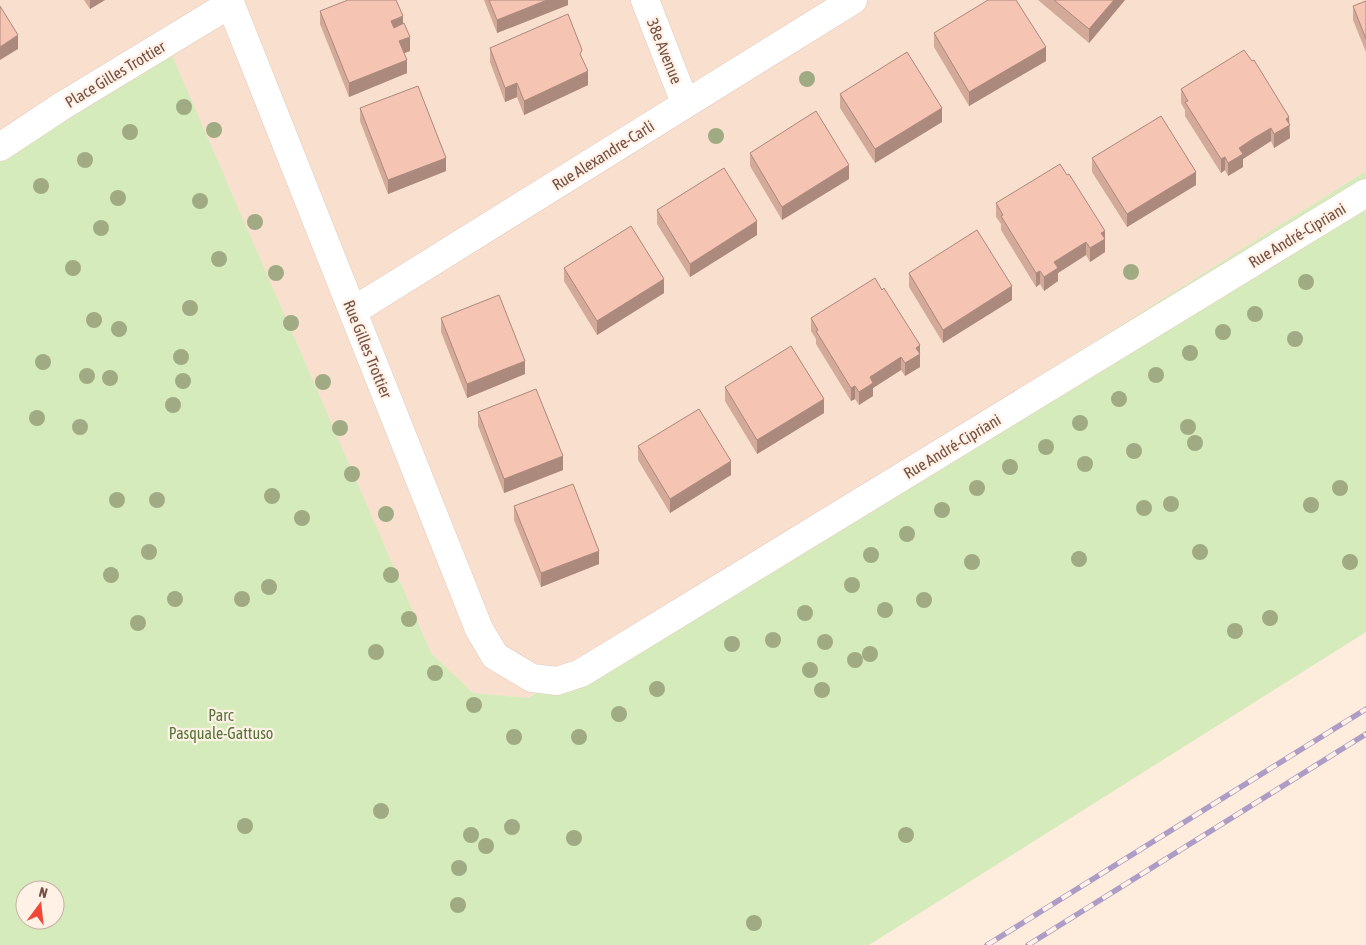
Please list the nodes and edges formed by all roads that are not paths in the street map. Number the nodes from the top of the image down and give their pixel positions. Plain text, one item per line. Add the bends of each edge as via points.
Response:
1 (645, 0) edge
2 (853, 0) edge
3 (230, 2) edge
4 (685, 103) junction
5 (0, 147) edge
6 (1366, 193) edge
7 (354, 311) junction
8 (532, 678) joint

1 - 4 street, 38e Avenue
2 - 4 street, Rue Alexandre-Carli
3 - 5 street, Place Gilles Trottier
3 - 7 street, Rue Gilles Trottier
4 - 7 street, Rue Alexandre-Carli
6 - 8 street, Rue André-Cipriani via 580,673 557,681
7 - 8 street, Rue Gilles Trottier via 478,629 495,656

